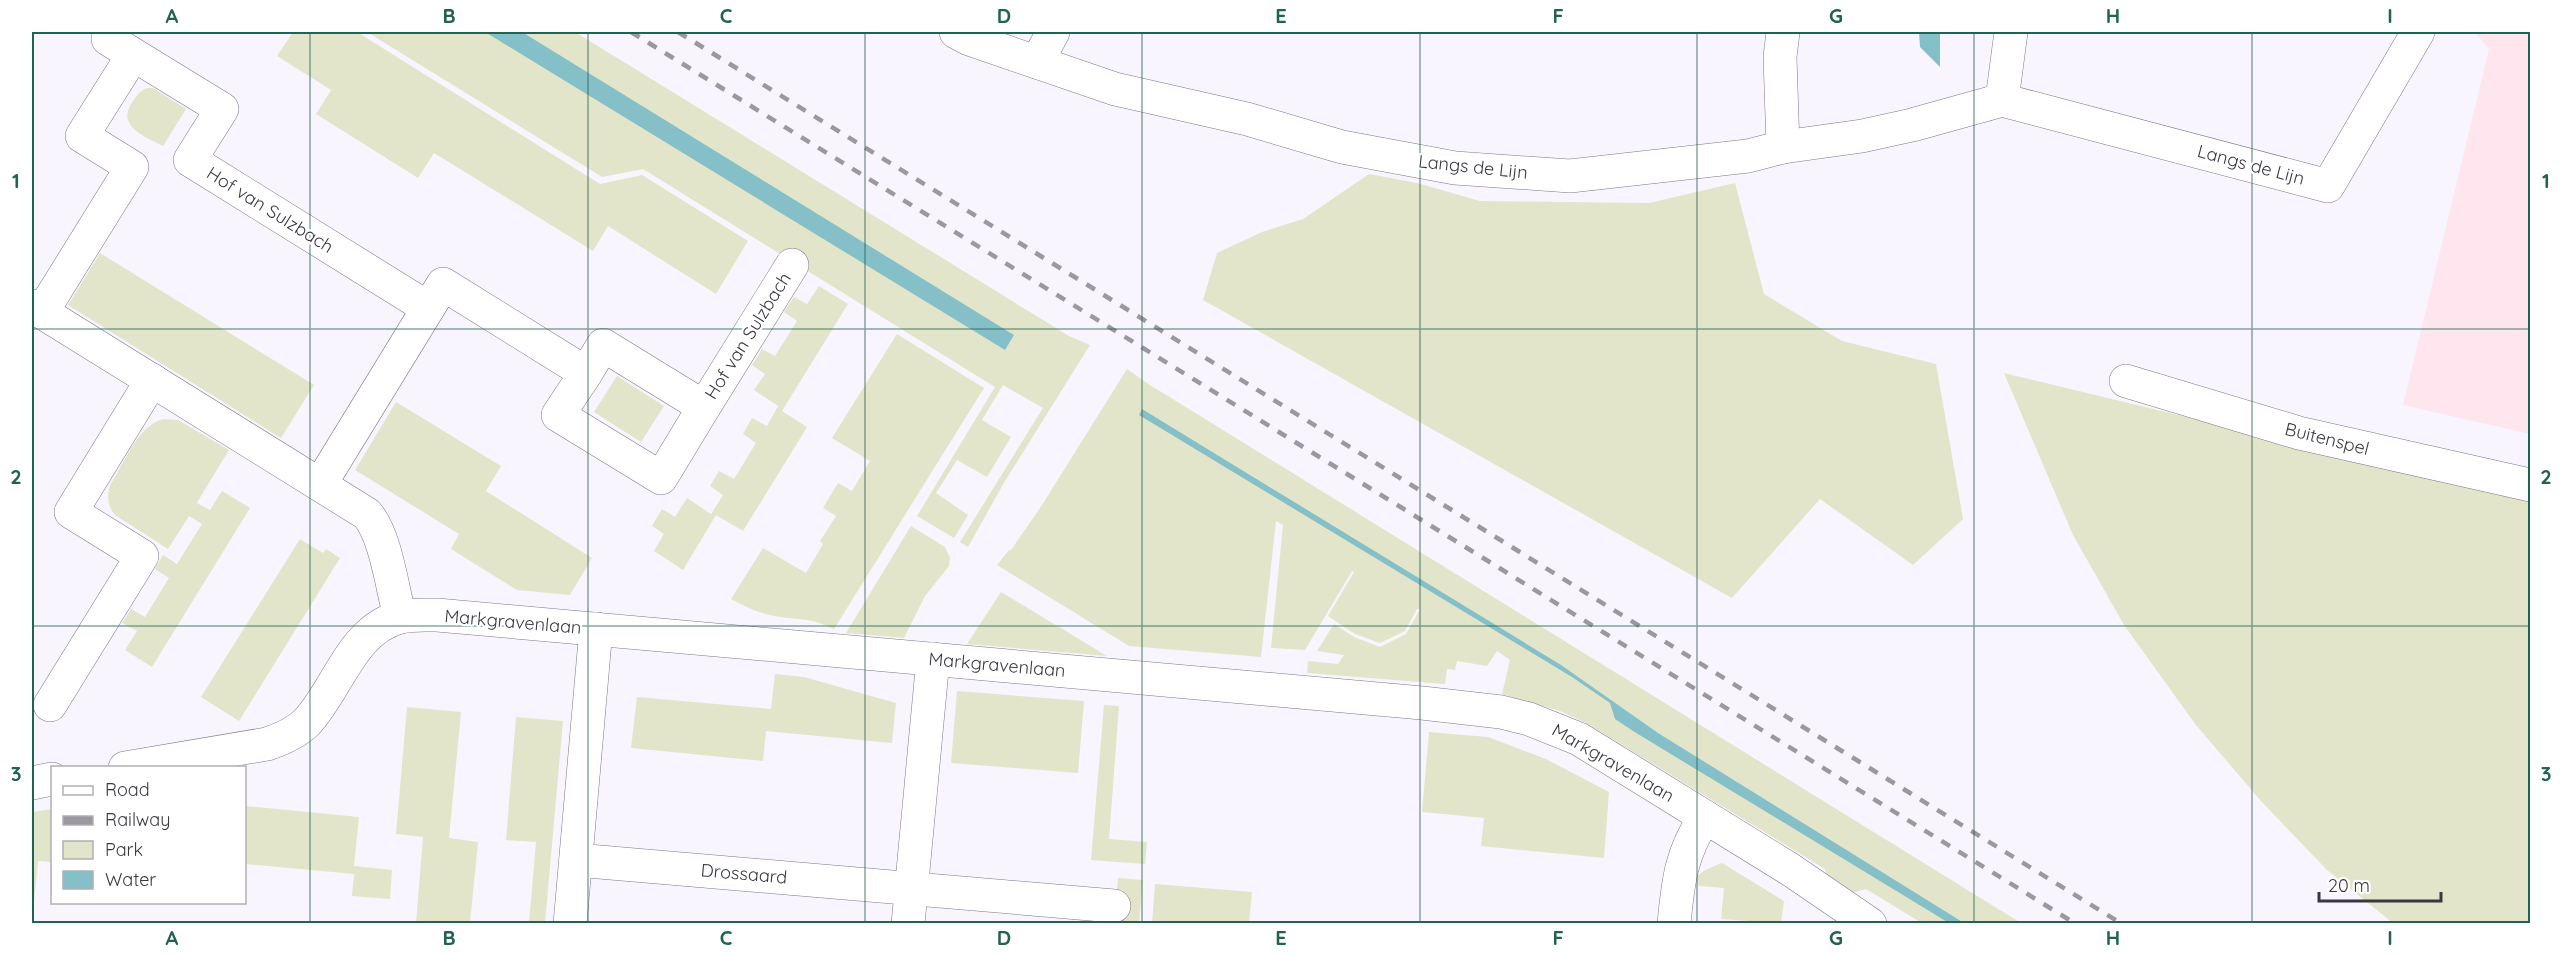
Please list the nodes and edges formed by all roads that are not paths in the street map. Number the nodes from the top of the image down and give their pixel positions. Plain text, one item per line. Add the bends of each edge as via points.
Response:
1 (956, 32) edge
2 (1053, 32) edge
3 (1783, 32) edge
4 (2011, 32) edge
5 (2418, 32) edge
6 (123, 43) edge
7 (1037, 62) junction
8 (2002, 100) junction
9 (1783, 147) junction
10 (792, 265) dead end
11 (428, 308) junction
12 (37, 309) edge
13 (585, 373) junction
14 (152, 380) junction
15 (2126, 381) dead end
16 (704, 407) junction
17 (321, 483) junction
18 (2530, 485) edge
19 (400, 617) junction
20 (596, 629) junction
21 (933, 659) junction
22 (50, 705) dead end
23 (137, 766) edge
24 (51, 779) edge
25 (32, 783) edge
26 (1705, 817) junction
27 (576, 860) junction
28 (911, 888) junction
29 (1114, 906) dead end
30 (570, 924) edge
31 (908, 924) edge
32 (1674, 924) edge
33 (1870, 924) edge

1 - 7 street, Langs de Lijn
2 - 7 street
3 - 9 street
4 - 8 street
5 - 8 street, Langs de Lijn via 2328,186
6 - 11 street, Hof van Sulzbach via 222,109 190,160
6 - 12 street, Hof van Sulzbach via 82,136 132,167
7 - 9 street, Langs de Lijn via 1114,88 1247,119 1341,147 1455,168 1570,176 1748,156
8 - 9 street, Langs de Lijn via 1872,134
10 - 16 street, Hof van Sulzbach
11 - 13 street via 443,284
11 - 17 street
12 - 14 street, Hof van Sulzbach
13 - 16 street, Hof van Sulzbach via 603,345
13 - 16 street, Hof van Sulzbach via 558,415 661,478
14 - 17 street, Hof van Sulzbach
14 - 22 street via 71,512 142,556
15 - 18 street, Buitenspel via 2298,433
17 - 19 street, Hof van Sulzbach via 368,514 376,525
19 - 20 street, Markgravenlaan via 437,615
19 - 23 street, Markgravenlaan via 372,632 306,722 287,737 267,744
20 - 21 street, Markgravenlaan
20 - 27 street
21 - 26 street, Markgravenlaan via 1501,712 1579,739
21 - 28 street
24 - 25 street
26 - 32 street via 1683,861
26 - 33 street, Markgravenlaan
27 - 28 street, Drossaard
27 - 30 street
28 - 29 street, Drossaard
28 - 31 street

